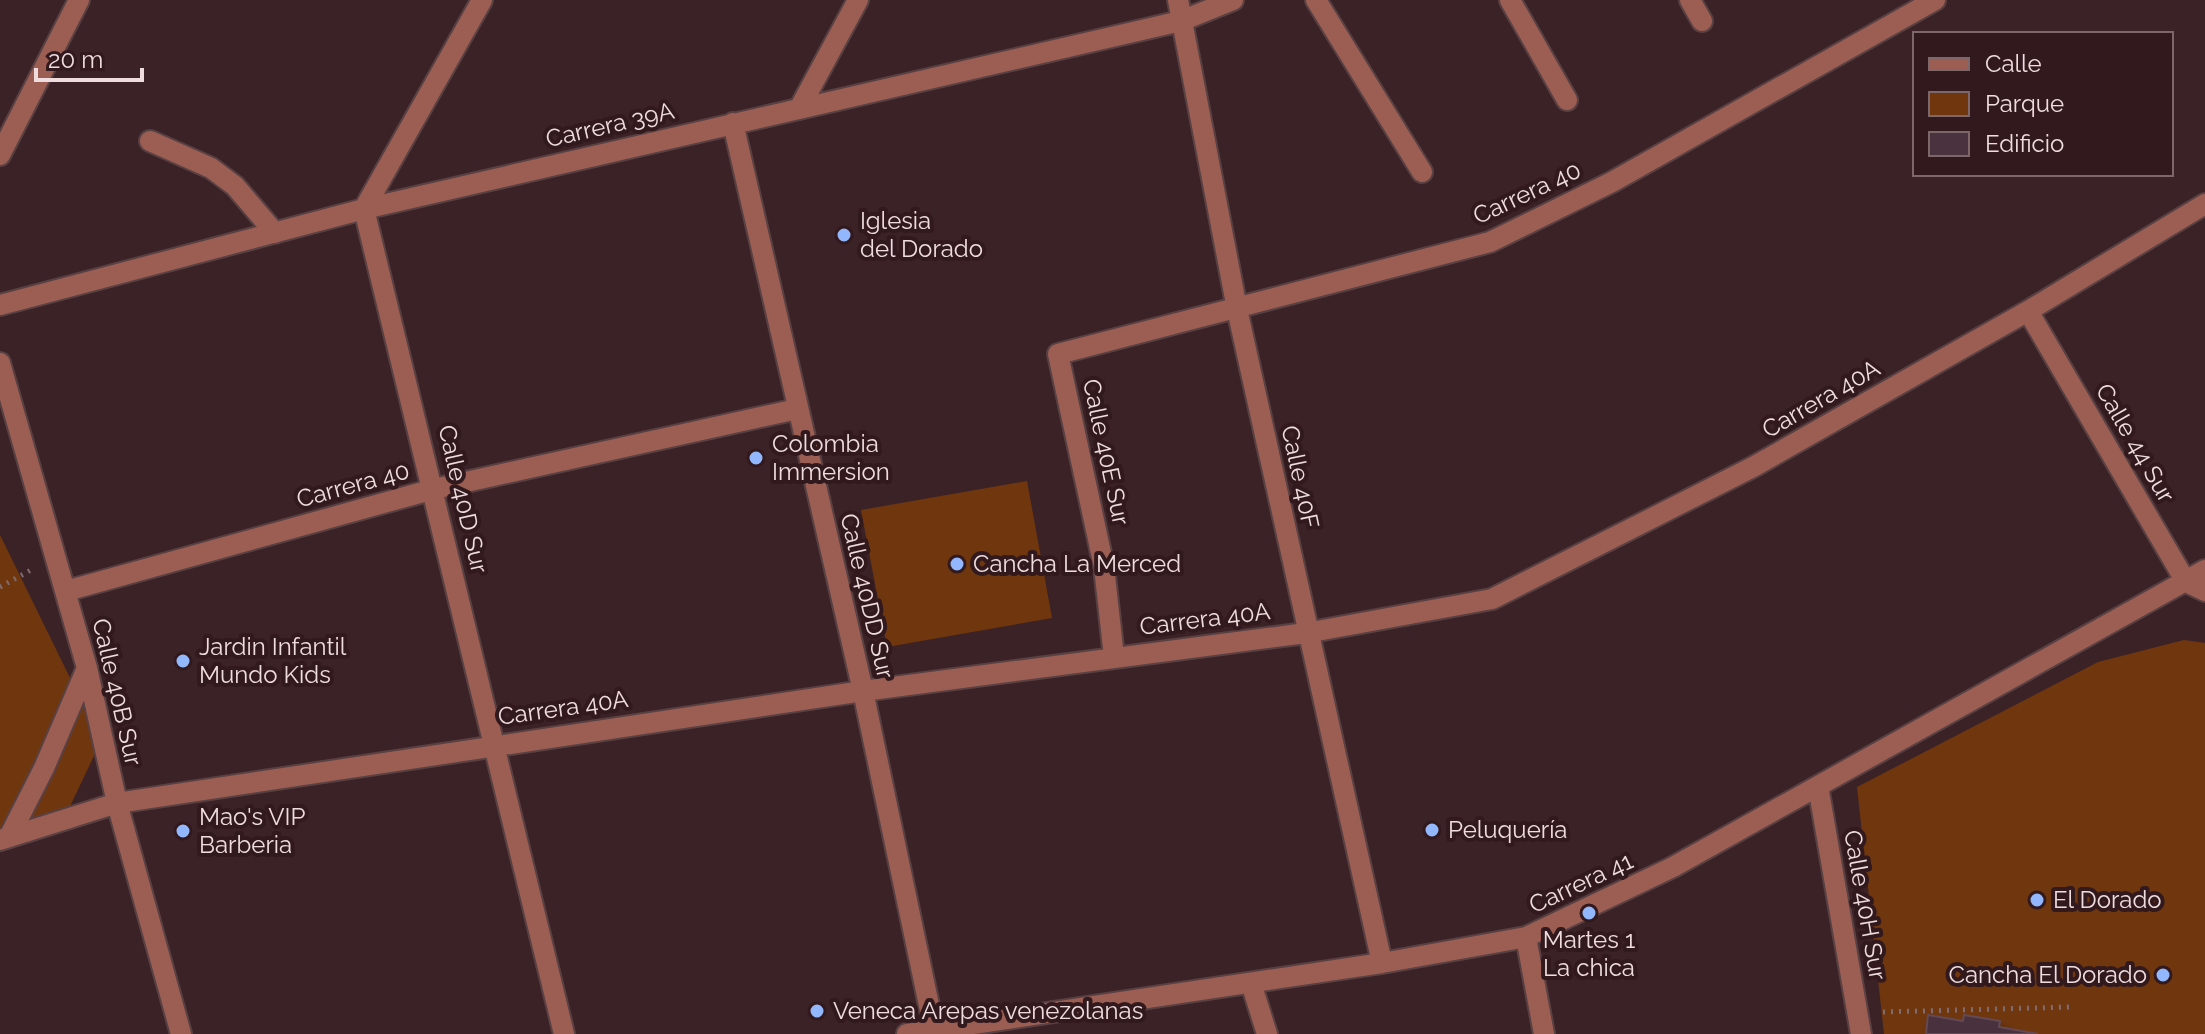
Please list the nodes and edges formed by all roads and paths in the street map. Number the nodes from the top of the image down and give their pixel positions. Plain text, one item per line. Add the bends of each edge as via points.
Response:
1 (79, 0) edge
2 (482, 0) edge
3 (858, 0) edge
4 (1233, 0) edge
5 (1316, 0) edge
6 (1510, 0) edge
7 (1690, 0) edge
8 (1935, 0) edge
9 (1179, 10) edge
10 (1702, 21) dead end
11 (1567, 100) dead end
12 (799, 109) junction
13 (733, 123) junction
14 (150, 141) dead end
15 (0, 155) edge
16 (1422, 172) dead end
17 (2205, 204) edge
18 (364, 209) junction
19 (275, 233) junction
20 (0, 305) edge
21 (1237, 309) junction
22 (2028, 311) junction
23 (1058, 354) joint
24 (0, 363) edge
25 (797, 409) junction
26 (434, 489) junction
27 (2205, 570) edge
28 (2186, 582) junction
29 (66, 591) junction
30 (2205, 591) edge
31 (1306, 633) junction
32 (1114, 657) junction
33 (87, 668) junction
34 (863, 691) junction
35 (493, 744) junction
36 (1818, 786) junction
37 (117, 803) junction
38 (4, 838) edge
39 (1526, 937) junction
40 (1382, 963) junction
41 (1251, 983) junction
42 (2070, 1007) dead end
43 (1858, 1012) junction
44 (935, 1032) edge
45 (181, 1034) edge
46 (564, 1034) edge
47 (907, 1034) edge
48 (1267, 1034) edge
49 (1544, 1034) edge
50 (1861, 1034) edge

1 - 15 street
2 - 18 street
3 - 12 street
4 - 9 street, Carrera 39A
5 - 16 street
6 - 11 street
7 - 10 street
8 - 21 street, Carrera 40 via 1612,182 1490,242
9 - 12 street, Carrera 39A
9 - 21 street, Calle 40F
12 - 13 street, Carrera 39A
13 - 18 street, Carrera 39A
13 - 25 street, Calle 40DD Sur
14 - 19 street via 211,168 235,186
17 - 22 street, Carrera 40A
18 - 19 street, Carrera 39A
18 - 26 street, Calle 40D Sur
19 - 20 street, Carrera 39A
21 - 23 street, Carrera 40
21 - 31 street, Calle 40F
22 - 28 street, Calle 44 Sur
22 - 31 street, Carrera 40A via 1753,467 1492,599
23 - 32 street, Calle 40E Sur via 1104,567
24 - 29 street, Calle 40B Sur
25 - 26 street, Carrera 40
25 - 34 street, Calle 40DD Sur
26 - 29 street, Carrera 40
26 - 35 street, Calle 40D Sur
27 - 28 street, Carrera 41
28 - 30 street
28 - 36 street, Carrera 41
29 - 33 street, Calle 40B Sur
31 - 32 street, Carrera 40A
31 - 40 street, Calle 40F
32 - 34 street, Carrera 40A
33 - 37 street, Calle 40B Sur
33 - 38 street via 44,768
34 - 35 street, Carrera 40A
34 - 44 street, Calle 40DD Sur
35 - 37 street, Carrera 40A
35 - 46 street, Calle 40D Sur
36 - 39 street, Carrera 41 via 1673,867
36 - 43 street, Calle 40H Sur
37 - 38 street
37 - 45 street, Calle 40B Sur
39 - 40 street, Carrera 41
39 - 49 street
40 - 41 street, Carrera 41
41 - 44 street, Carrera 41
41 - 48 street
42 - 43 path
43 - 50 street, Calle 40H Sur
44 - 47 street, Carrera 41

